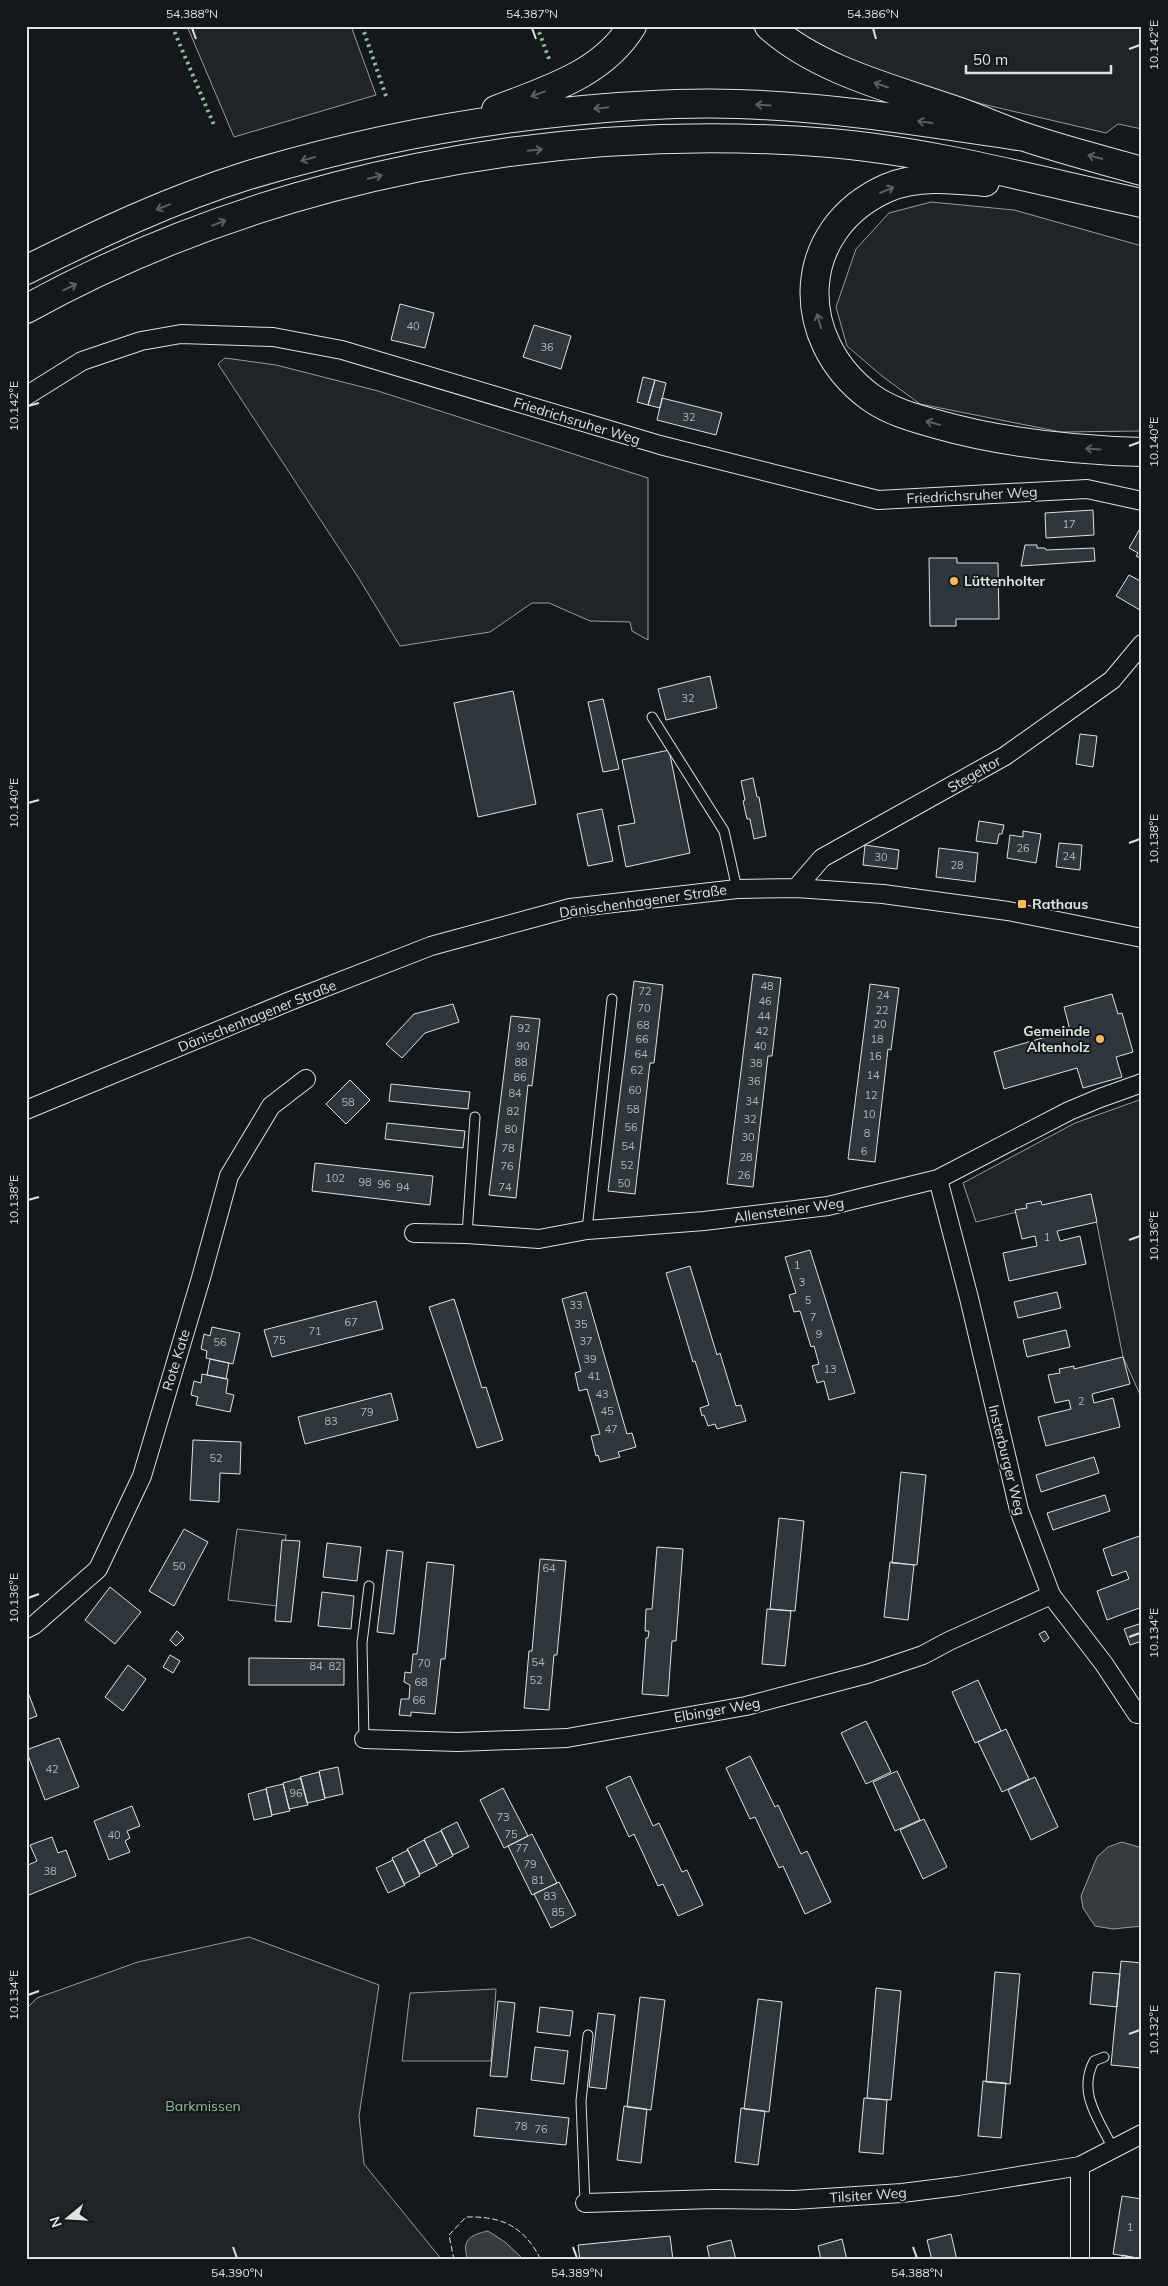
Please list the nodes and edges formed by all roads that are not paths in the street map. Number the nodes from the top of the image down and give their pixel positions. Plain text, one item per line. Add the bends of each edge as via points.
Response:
1 (632, 26) edge
2 (769, 26) edge
3 (458, 125) junction
4 (1025, 137) junction
5 (1142, 171) edge
6 (1031, 179) junction
7 (1142, 203) edge
8 (26, 270) edge
9 (26, 309) edge
10 (26, 396) edge
11 (1142, 452) edge
12 (1142, 501) edge
13 (1142, 644) edge
14 (652, 717) dead end
15 (796, 888) junction
16 (737, 889) junction
17 (1142, 938) edge
18 (612, 999) dead end
19 (306, 1079) dead end
20 (1142, 1083) edge
21 (26, 1110) edge
22 (475, 1117) dead end
23 (938, 1179) junction
24 (587, 1230) junction
25 (414, 1233) dead end
26 (467, 1234) junction
27 (369, 1586) dead end
28 (1051, 1595) junction
29 (26, 1629) edge
30 (1137, 1714) dead end
31 (364, 1739) joint
32 (588, 2035) dead end
33 (1104, 2057) dead end
34 (1142, 2134) edge
35 (1113, 2148) junction
36 (1080, 2166) junction
37 (585, 2203) joint
38 (1080, 2260) edge

1 -> 3 highway via 590,70
4 -> 2 highway via 839,68 793,44
4 -> 3 highway via 842,111 737,104 632,105
3 -> 8 highway via 368,143 248,176 115,227
5 -> 4 highway
6 - 7 highway
9 -> 6 highway via 108,268 229,219 329,188 409,169 500,153 639,140 730,138 832,144 953,160
11 -> 6 highway via 1007,440 922,420 871,398 840,367 826,344 816,315 814,289 818,266 839,221 862,202 889,188 918,180 987,182
10 - 12 street, Friedrichsruher Weg via 82,361 141,341 181,334 273,337 342,350 660,445 878,500 1087,489
13 - 15 street, Stegeltor via 1112,680 1005,756 822,858
14 - 16 lane via 724,832
15 - 16 street, Dänischenhagener Straße
15 - 17 street, Dänischenhagener Straße via 883,894 1008,911
16 - 21 street, Dänischenhagener Straße via 570,908 431,946
18 - 24 lane
19 - 29 street, Rote Kate via 270,1106 229,1176 142,1476 98,1569
20 - 23 street, Allensteiner Weg via 1070,1111
22 - 26 lane
23 - 24 street, Allensteiner Weg via 828,1206 704,1221
23 - 28 street, Insterburger Weg via 970,1298 1011,1486
24 - 26 street, Allensteiner Weg via 539,1239
25 - 26 street, Allensteiner Weg
27 - 31 lane via 362,1643
28 - 30 street, Insterburger Weg via 1104,1664
28 - 31 street, Elbinger Weg via 923,1655 868,1674 746,1706 567,1738 467,1742
32 - 37 lane via 582,2101
33 - 35 lane via 1094,2061 1088,2071 1086,2085
34 - 35 street, Tilsiter Weg
35 - 36 street, Tilsiter Weg
36 - 37 street, Tilsiter Weg via 902,2193 794,2200
36 - 38 street

